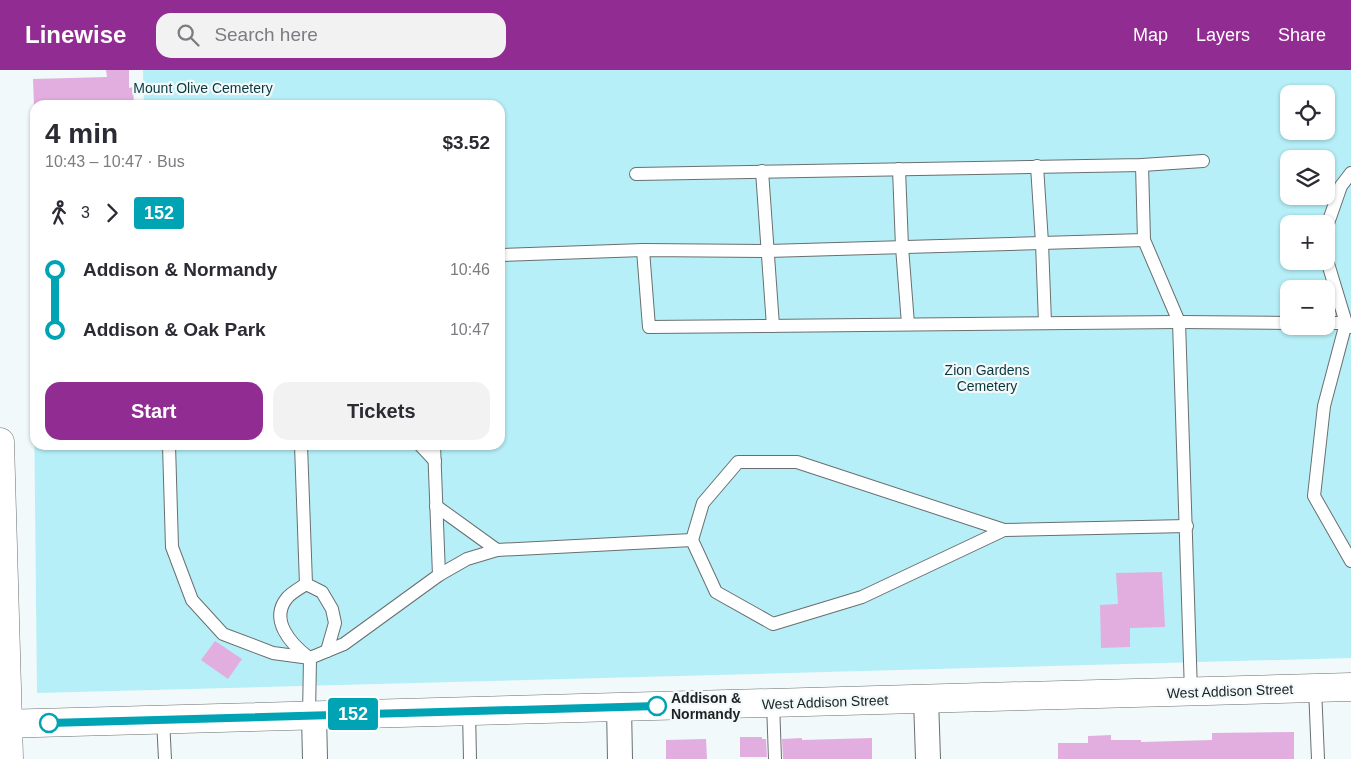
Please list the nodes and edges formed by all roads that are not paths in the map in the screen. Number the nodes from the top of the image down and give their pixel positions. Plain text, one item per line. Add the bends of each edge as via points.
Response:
1 (1203, 161) dead end
2 (1142, 165) junction
3 (1037, 166) junction
4 (900, 169) junction
5 (762, 171) junction
6 (636, 174) dead end
7 (1351, 174) edge
8 (1331, 215) edge
9 (1144, 240) junction
10 (1042, 243) junction
11 (902, 247) junction
12 (642, 250) junction
13 (768, 251) junction
14 (505, 255) edge
15 (1330, 270) edge
16 (1179, 322) junction
17 (1045, 323) junction
18 (1280, 323) edge
19 (908, 324) junction
20 (1335, 324) edge
21 (1348, 325) edge
22 (773, 326) junction
23 (0, 442) edge
24 (169, 450) edge
25 (301, 450) edge
26 (425, 450) edge
27 (434, 450) edge
28 (435, 461) junction
29 (436, 506) junction
30 (1186, 526) junction
31 (1004, 530) junction
32 (692, 540) junction
33 (497, 550) junction
34 (1351, 561) edge
35 (439, 576) junction
36 (306, 584) junction
37 (327, 651) junction
38 (310, 658) junction
39 (1351, 687) edge
40 (1315, 688) junction
41 (1191, 692) junction
42 (926, 699) junction
43 (773, 703) junction
44 (619, 707) junction
45 (469, 712) junction
46 (312, 716) junction
47 (163, 720) junction
48 (4, 724) edge
49 (9, 759) edge
50 (164, 759) edge
51 (315, 759) edge
52 (470, 759) edge
53 (620, 759) edge
54 (775, 759) edge
55 (928, 759) edge
56 (1318, 759) edge

1 - 2 lane
2 - 3 lane
2 - 9 lane
3 - 4 lane
3 - 10 lane
4 - 5 lane
4 - 11 lane
5 - 6 lane
5 - 13 lane
7 - 8 lane via 1341,186
9 - 10 lane
9 - 16 lane
10 - 11 lane
10 - 17 lane
11 - 13 lane
11 - 19 lane
12 - 13 lane
12 - 14 lane
12 - 22 lane via 649,327
13 - 22 lane
15 - 21 lane
16 - 17 lane
16 - 18 lane
16 - 30 lane
17 - 19 lane
19 - 22 lane
20 - 21 lane
21 - 34 lane via 1324,406 1314,496
23 - 48 street
24 - 38 lane via 172,546 192,600 223,634 274,653
25 - 36 lane
26 - 28 lane
27 - 28 lane
28 - 29 lane
29 - 33 lane
29 - 35 lane
30 - 31 lane
30 - 41 lane
31 - 32 lane via 797,462 738,462 703,503
31 - 32 lane via 862,597 773,624 716,592
32 - 33 lane
33 - 35 lane via 467,559
35 - 37 lane via 344,644
36 - 37 lane via 322,592 332,609 335,624
36 - 38 lane via 287,598 280,615 284,632 296,648
37 - 38 lane
38 - 46 lane
39 - 40 street, West Addison Street
40 - 41 street, West Addison Street
40 - 56 lane
41 - 42 street, West Addison Street
42 - 43 street, West Addison Street
42 - 55 street
43 - 44 street, West Addison Street
43 - 54 lane
44 - 45 street, West Addison Street
44 - 53 street
45 - 46 street, West Addison Street
45 - 52 lane
46 - 47 street, West Addison Street
46 - 51 street
47 - 48 street, West Addison Street
47 - 50 lane
48 - 49 street

